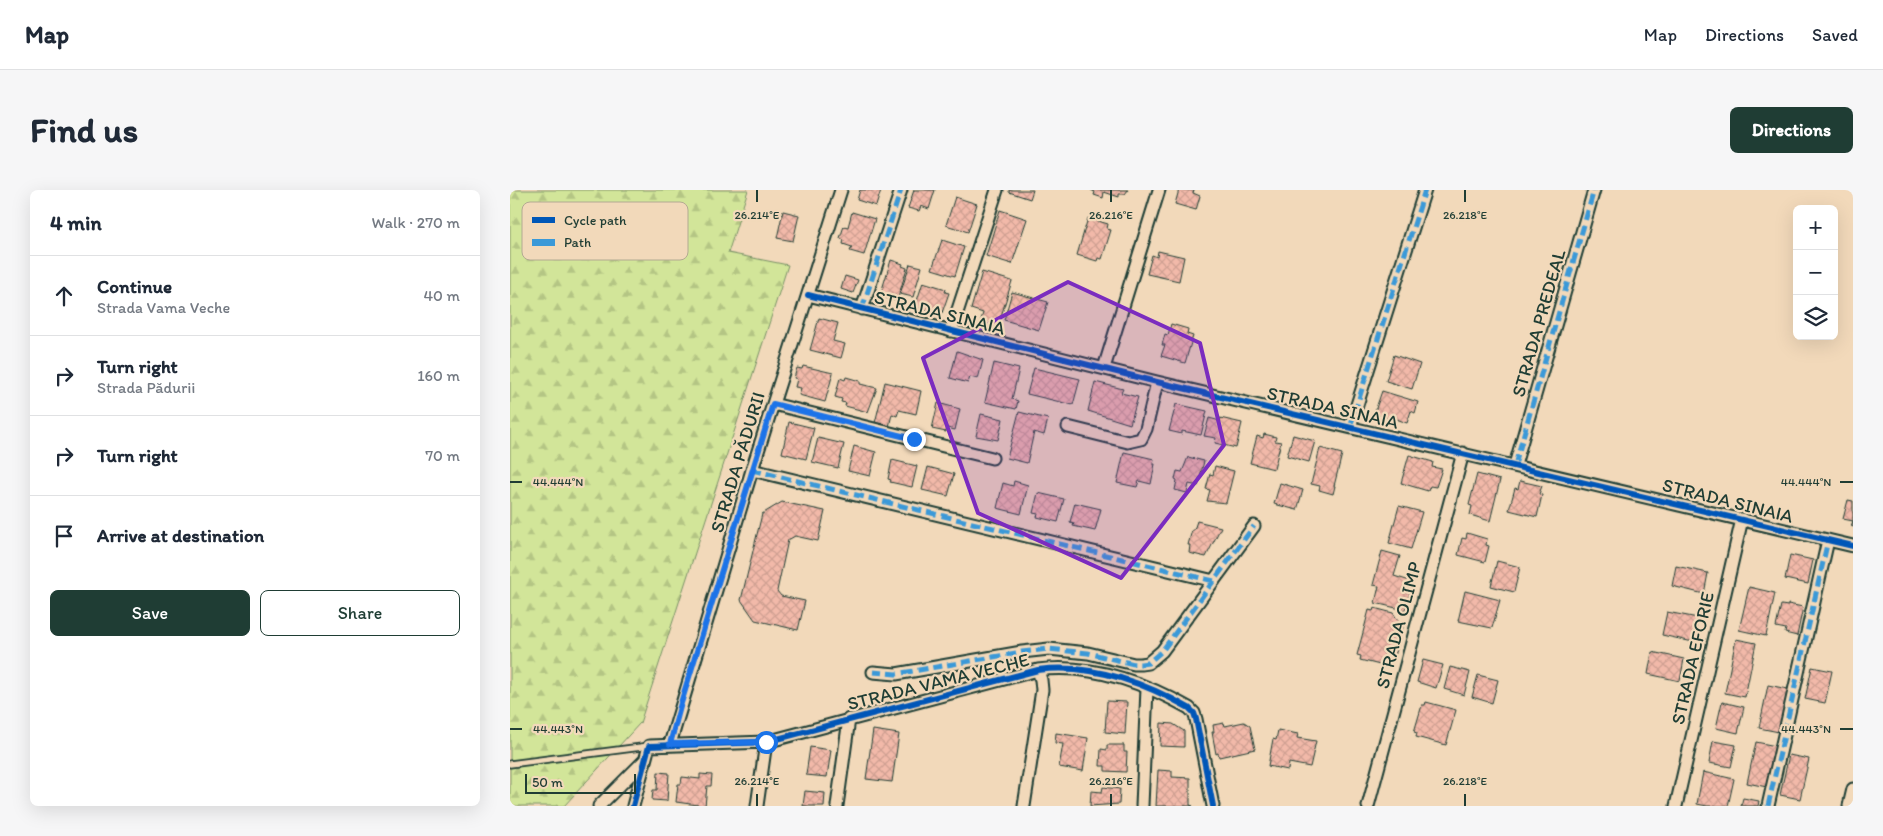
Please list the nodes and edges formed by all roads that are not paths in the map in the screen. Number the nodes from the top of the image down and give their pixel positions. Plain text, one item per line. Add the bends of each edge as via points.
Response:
1 (841, 190) edge
2 (901, 190) edge
3 (997, 190) edge
4 (1159, 190) edge
5 (1425, 190) edge
6 (1594, 190) edge
7 (808, 295) junction
8 (862, 308) junction
9 (951, 331) junction
10 (1104, 368) junction
11 (1157, 382) junction
12 (773, 404) junction
13 (1350, 427) junction
14 (1068, 428) dead end
15 (1463, 453) junction
16 (992, 458) dead end
17 (1515, 465) junction
18 (752, 470) junction
19 (1742, 519) junction
20 (1254, 526) dead end
21 (1828, 540) junction
22 (1853, 546) edge
23 (1214, 581) junction
24 (1038, 670) junction
25 (873, 672) dead end
26 (1147, 688) junction
27 (849, 719) junction
28 (766, 742) junction
29 (670, 744) junction
30 (649, 746) junction
31 (645, 760) junction
32 (510, 764) edge
33 (1853, 788) edge
34 (599, 806) edge
35 (633, 806) edge
36 (757, 806) edge
37 (837, 806) edge
38 (1024, 806) edge
39 (1142, 806) edge
40 (1213, 806) edge
41 (1368, 806) edge
42 (1676, 806) edge
43 (1768, 806) edge
44 (1849, 806) edge

1 - 7 street, STRADA PĂDURII
2 - 8 street
3 - 9 street, STRADA SINAIA
4 - 10 street
5 - 13 street
6 - 17 street, STRADA PREDEAL
7 - 8 street, STRADA SINAIA
7 - 12 street, STRADA PĂDURII
8 - 9 street, STRADA SINAIA
9 - 10 street, STRADA SINAIA
10 - 11 street, STRADA SINAIA
11 - 13 street, STRADA SINAIA
11 - 14 street via 1141,439 1128,442
12 - 16 street
12 - 18 street, STRADA PĂDURII
13 - 15 street, STRADA SINAIA
15 - 17 street, STRADA SINAIA
15 - 41 street, STRADA OLIMP
17 - 19 street, STRADA SINAIA
18 - 23 street
18 - 29 street, STRADA PĂDURII
19 - 21 street, STRADA SINAIA
19 - 42 street, STRADA EFORIE
20 - 23 street
21 - 22 street, STRADA SINAIA
21 - 43 street
23 - 25 street via 1162,651 1148,663 1134,664 1099,655 1049,650 896,674
24 - 26 street, STRADA VAMA VECHE via 1093,670
24 - 27 street, STRADA VAMA VECHE
24 - 38 street via 1042,690
26 - 39 street
26 - 40 street, STRADA VAMA VECHE via 1194,713
27 - 28 street, STRADA VAMA VECHE
27 - 37 street
28 - 29 street, STRADA VAMA VECHE
28 - 36 street
29 - 30 street, STRADA VAMA VECHE
30 - 31 street
30 - 32 lane
31 - 34 street
31 - 35 street
33 - 44 street

